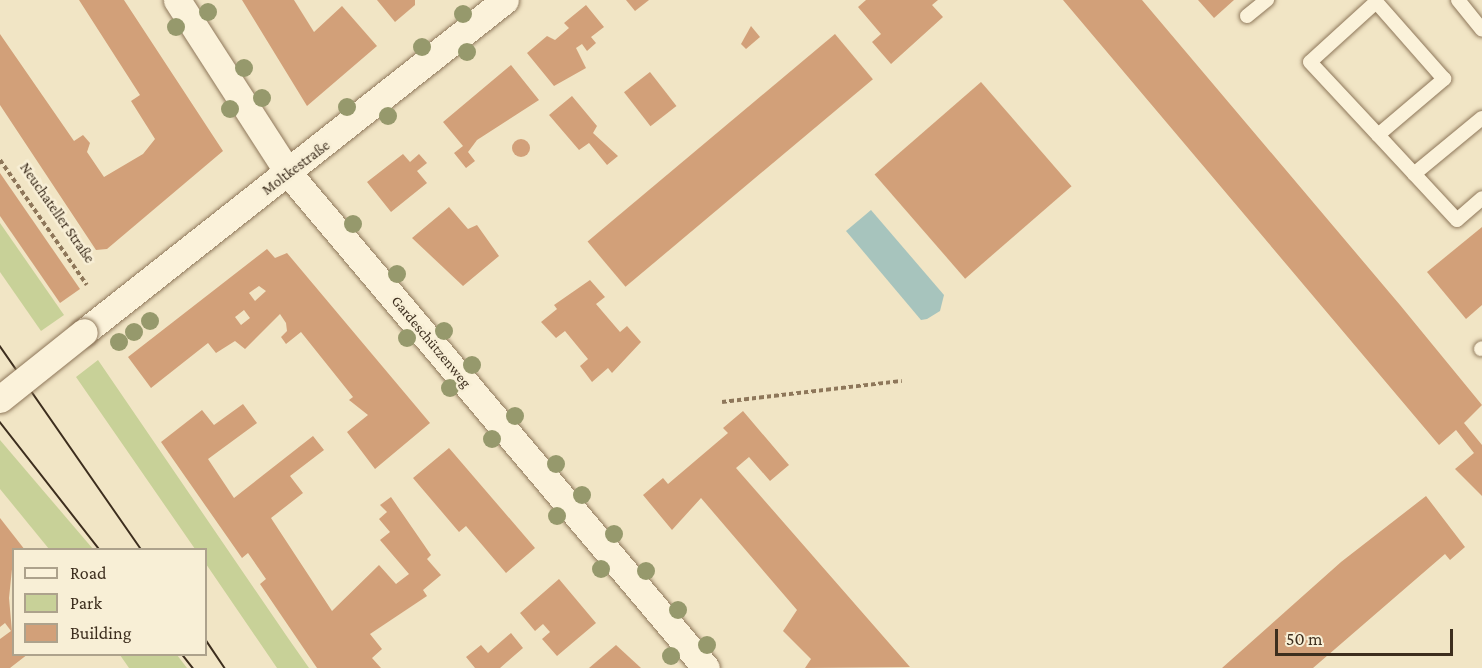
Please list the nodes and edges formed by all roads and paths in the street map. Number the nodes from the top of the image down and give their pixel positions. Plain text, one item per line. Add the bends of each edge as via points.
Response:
1 (177, 0) edge
2 (505, 0) edge
3 (1267, 0) edge
4 (1458, 0) edge
5 (1247, 16) dead end
6 (1482, 30) edge
7 (1482, 118) edge
8 (1378, 135) junction
9 (0, 160) edge
10 (289, 174) junction
11 (1414, 174) junction
12 (1482, 198) edge
13 (87, 285) dead end
14 (902, 381) dead end
15 (0, 399) edge
16 (722, 402) dead end
17 (706, 668) edge

1 - 10 street, Gardeschützenweg
2 - 10 street, Moltkestraße
3 - 5 lane
4 - 6 lane
7 - 11 lane
8 - 8 lane via 1310,62 1376,2 1444,79
8 - 11 lane
9 - 13 path, Neuchateller Straße
10 - 15 street, Moltkestraße, bridge
10 - 17 street, Gardeschützenweg
11 - 12 lane via 1457,220
14 - 16 path

